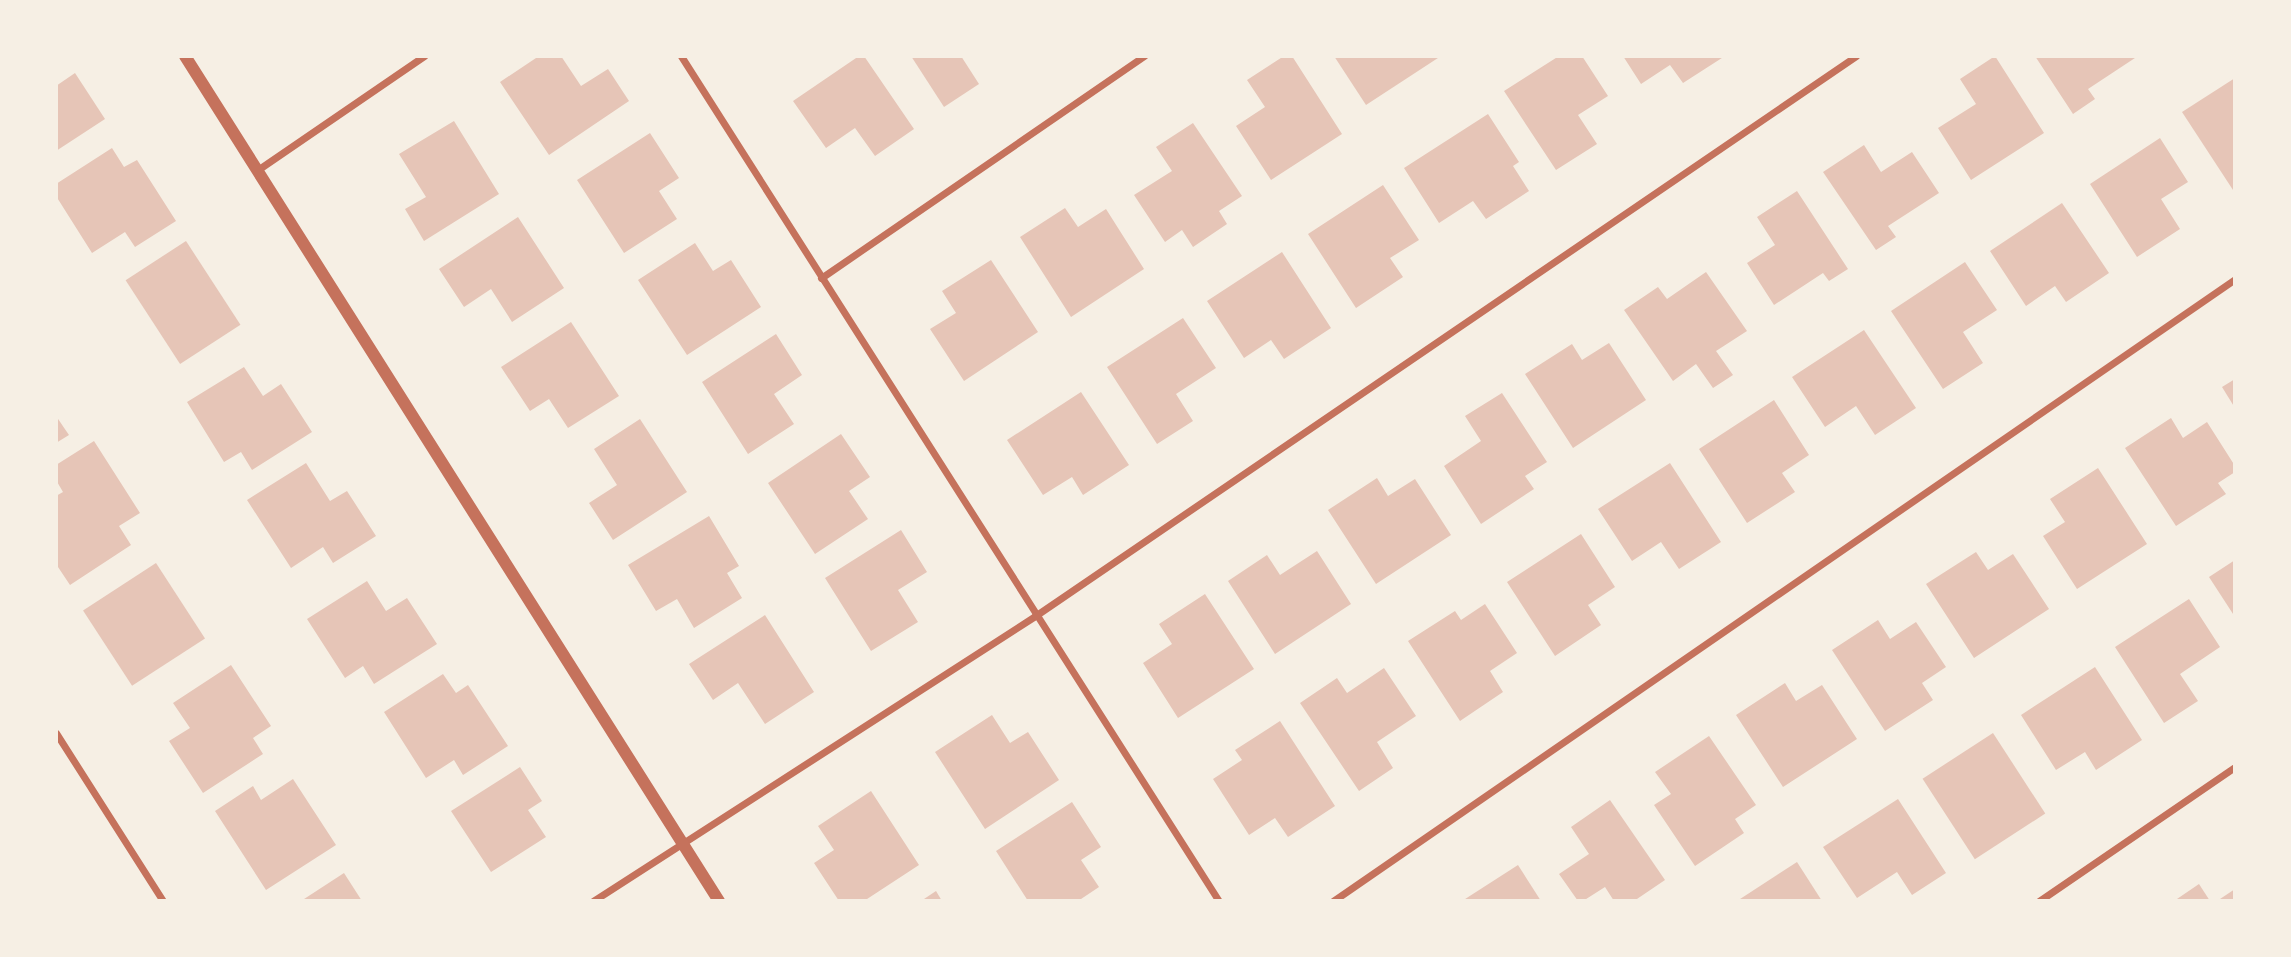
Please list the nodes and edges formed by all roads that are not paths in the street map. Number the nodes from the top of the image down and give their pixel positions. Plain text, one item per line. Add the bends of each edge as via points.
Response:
1 (185, 56) edge
2 (424, 56) edge
3 (681, 56) edge
4 (1144, 56) edge
5 (1856, 56) edge
6 (256, 172) junction
7 (821, 278) junction
8 (2235, 279) edge
9 (1035, 616) junction
10 (56, 733) edge
11 (2235, 767) edge
12 (682, 844) junction
13 (163, 901) edge
14 (593, 901) edge
15 (719, 901) edge
16 (1219, 901) edge
17 (1333, 901) edge
18 (2039, 901) edge

1 - 6 street
2 - 6 street
3 - 7 street
4 - 7 street
5 - 9 street
6 - 12 street
7 - 9 street
8 - 17 street
9 - 12 street
9 - 16 street
10 - 13 street
11 - 18 street
12 - 14 street
12 - 15 street

